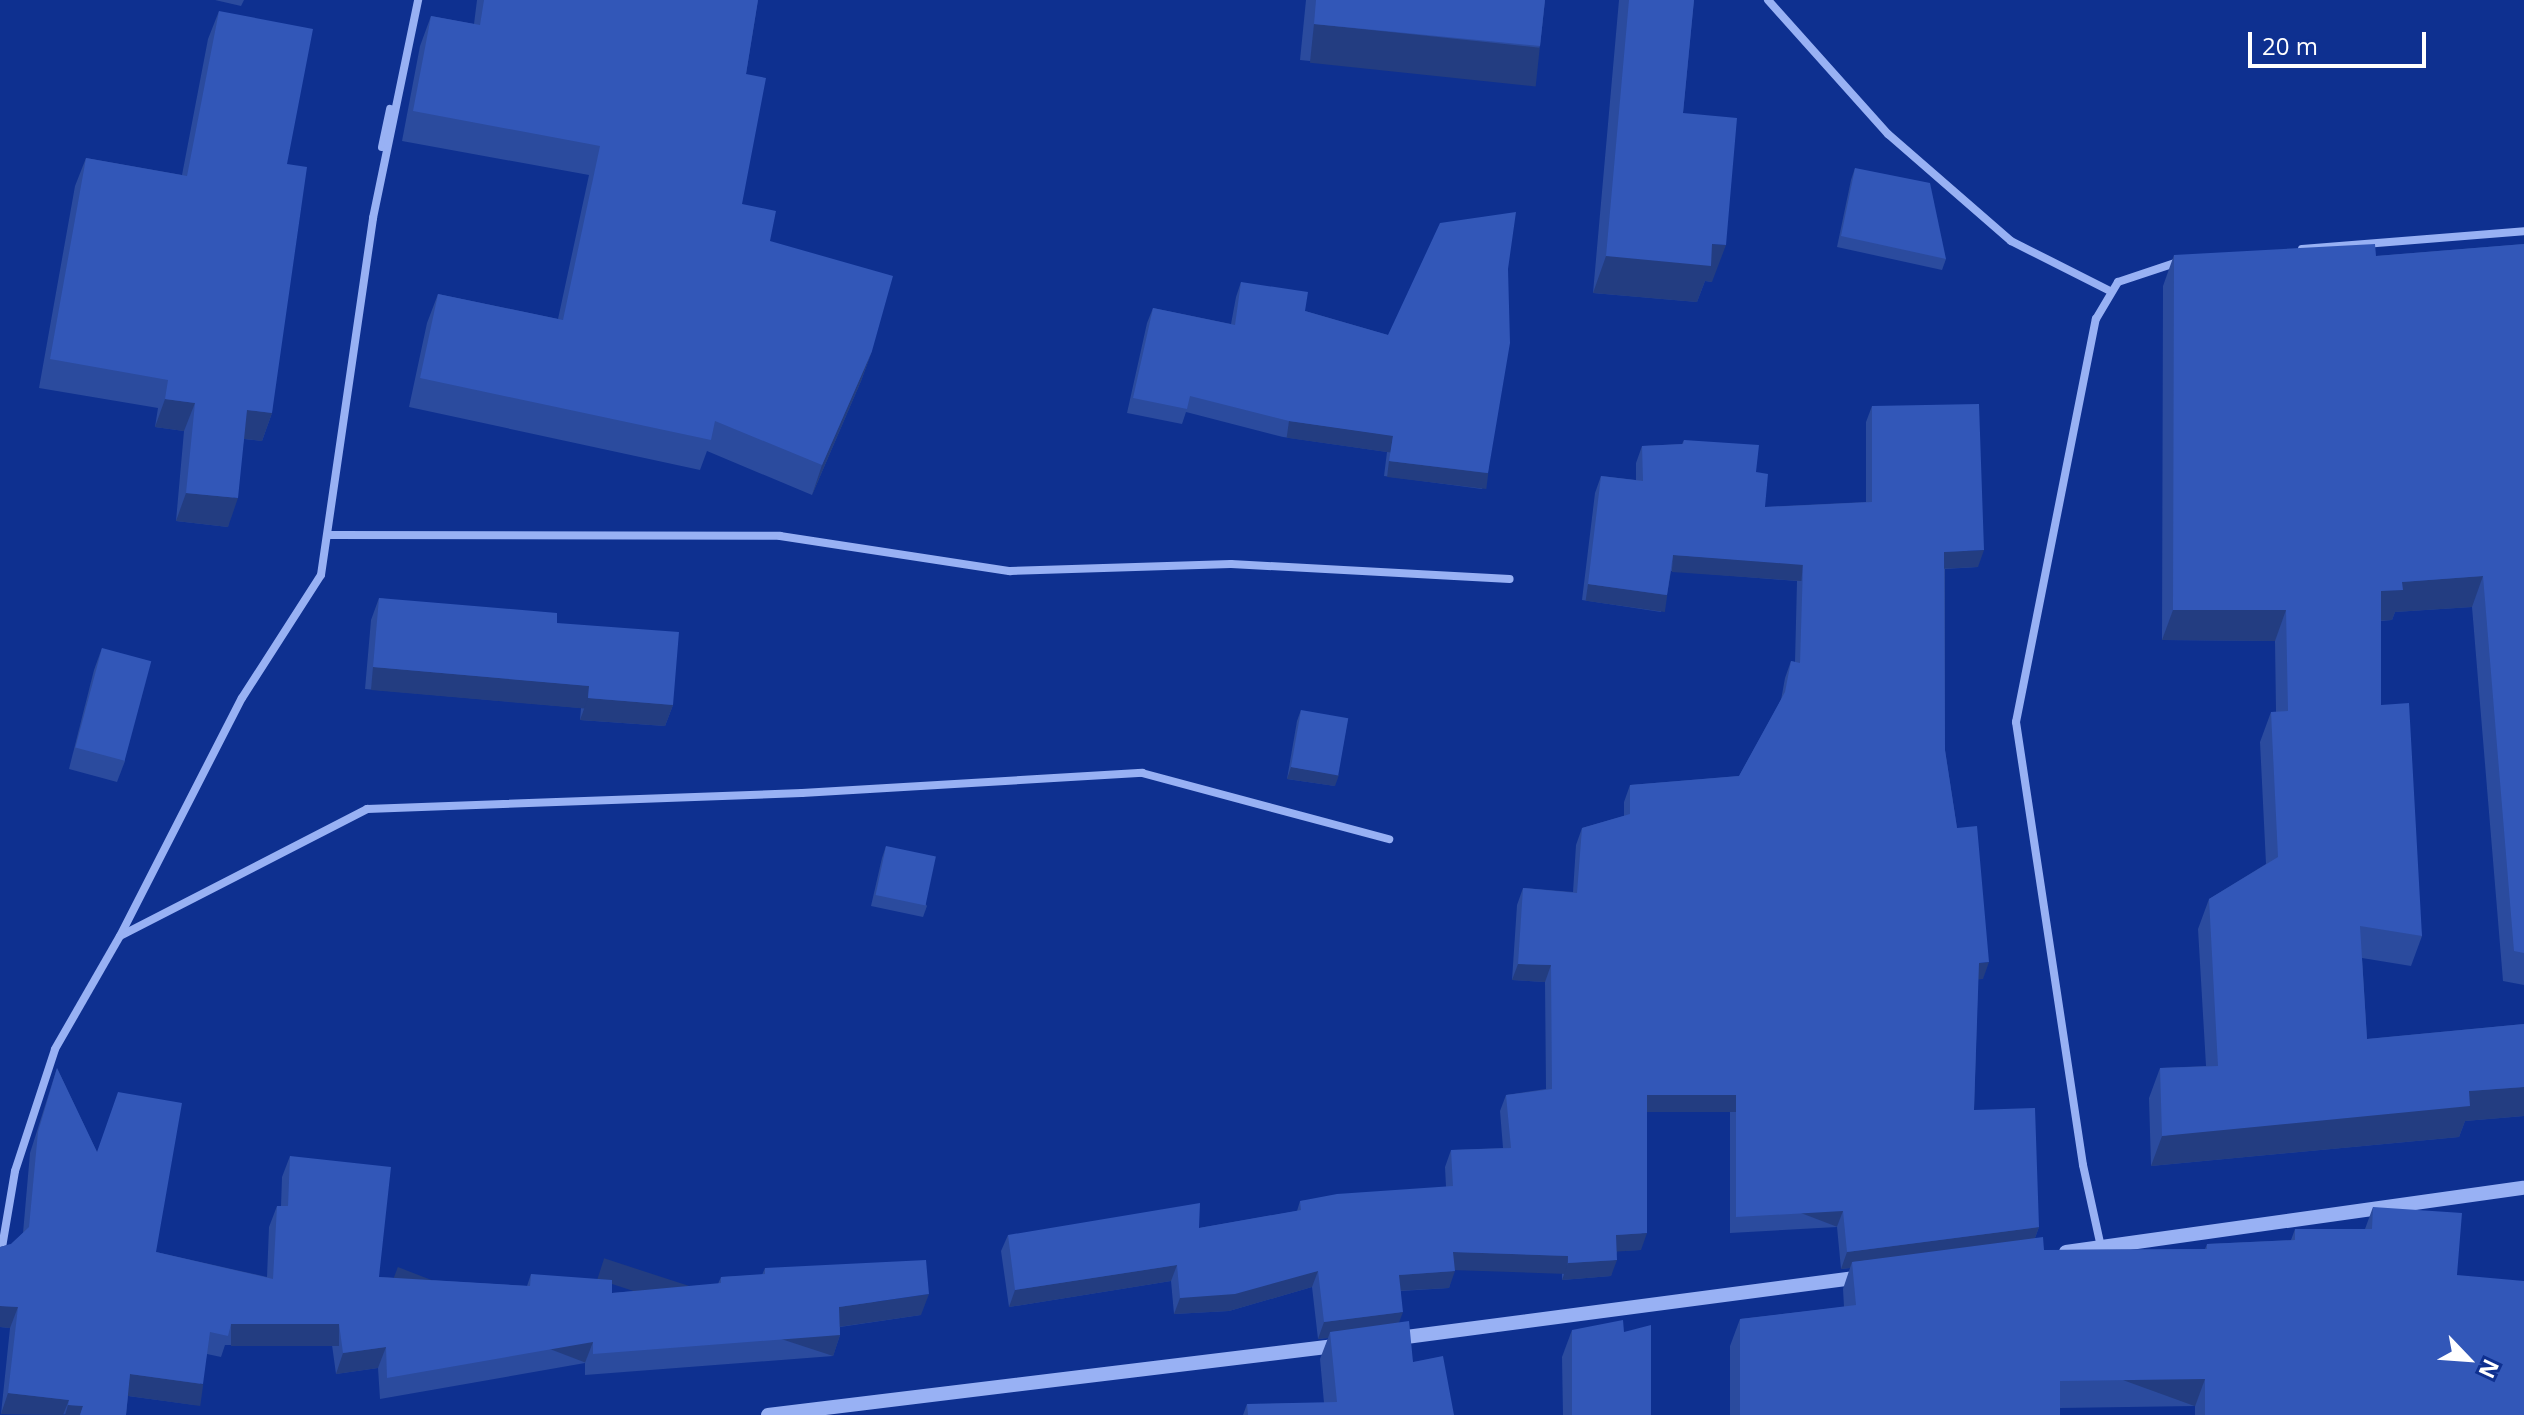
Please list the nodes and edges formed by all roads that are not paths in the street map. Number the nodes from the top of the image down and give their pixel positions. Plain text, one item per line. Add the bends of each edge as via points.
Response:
1 (417, 0) edge
2 (1768, 0) edge
3 (373, 218) junction
4 (2524, 231) edge
5 (2292, 250) edge
6 (2198, 259) edge
7 (2110, 291) junction
8 (329, 535) junction
9 (321, 575) junction
10 (1510, 579) dead end
11 (1389, 839) dead end
12 (120, 936) junction
13 (2524, 1188) edge
14 (2101, 1247) junction
15 (2054, 1253) edge
16 (0, 1259) edge
17 (1882, 1275) edge
18 (1379, 1341) edge
19 (1363, 1343) edge
20 (768, 1415) edge

1 - 3 street via 384,132
2 - 7 street via 1888,134 2011,241
3 - 8 street
3 - 9 street
4 - 5 street
6 - 7 street via 2167,262 2118,282
7 - 14 street via 2096,319 2069,439 2016,722 2083,1165
8 - 9 street
8 - 10 street via 780,536 1010,571 1231,564
9 - 12 street via 242,698
11 - 12 street via 1142,773 802,793 367,809
12 - 16 street via 55,1049 15,1171
13 - 14 street
14 - 15 street
17 - 18 street
19 - 20 street

